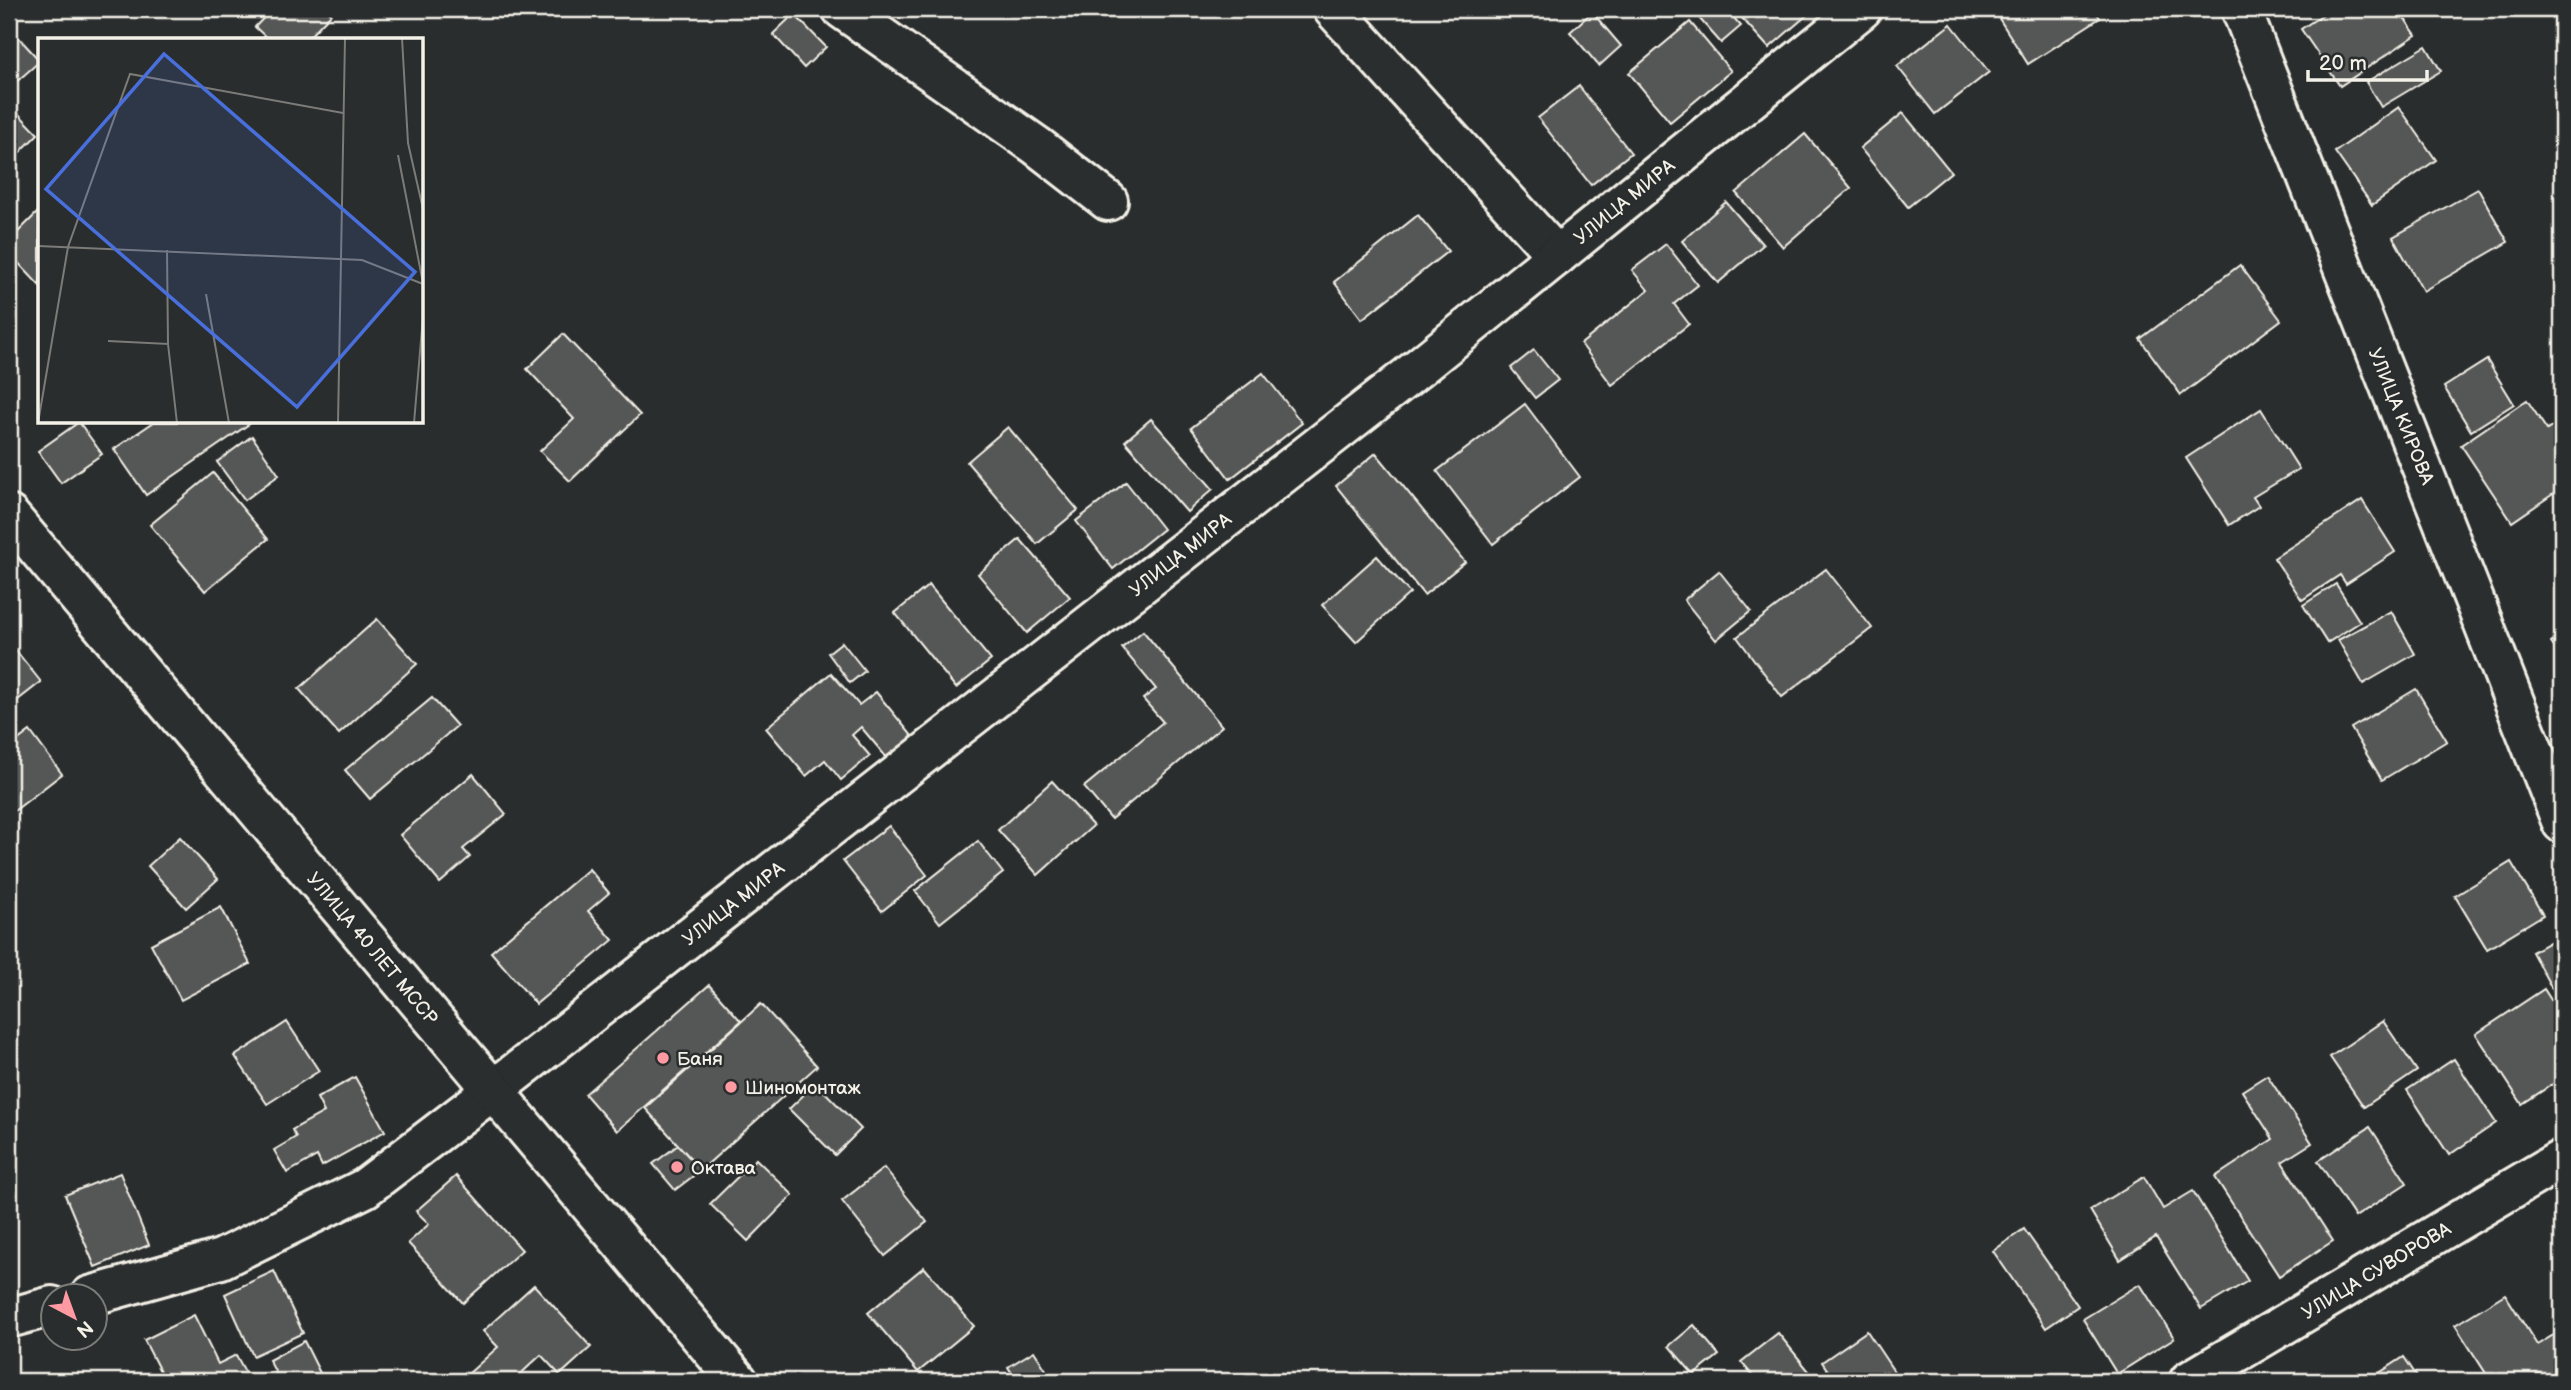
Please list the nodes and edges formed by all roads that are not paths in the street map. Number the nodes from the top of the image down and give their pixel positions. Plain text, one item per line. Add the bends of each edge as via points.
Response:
1 (842, 9) edge
2 (1333, 9) edge
3 (1862, 9) edge
4 (2241, 9) edge
5 (1108, 201) dead end
6 (1556, 256) junction
7 (9, 514) edge
8 (2562, 823) edge
9 (492, 1091) junction
10 (2562, 1159) edge
11 (108, 1291) edge
12 (38, 1310) edge
13 (9, 1318) edge
14 (738, 1381) edge
15 (2189, 1381) edge

1 - 5 street
2 - 6 street
3 - 6 street, УЛИЦА МИРА
4 - 8 street, УЛИЦА КИРОВА
6 - 9 street, УЛИЦА МИРА via 1408,377
7 - 9 street, УЛИЦА 40 ЛЕТ МССР
9 - 11 street, УЛИЦА МИРА via 365,1188 221,1259
9 - 14 street, УЛИЦА 40 ЛЕТ МССР
10 - 15 street, УЛИЦА СУВОРОВА
12 - 13 street

